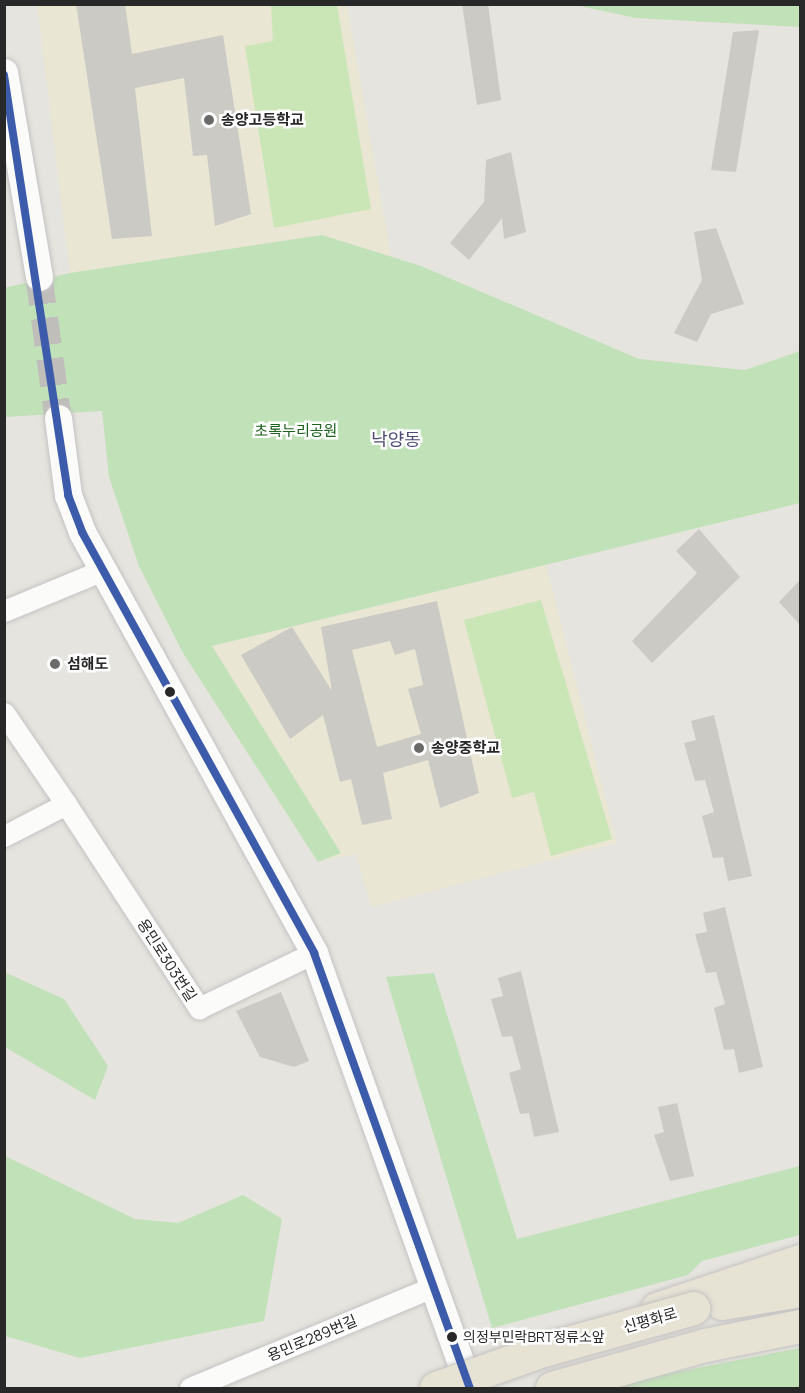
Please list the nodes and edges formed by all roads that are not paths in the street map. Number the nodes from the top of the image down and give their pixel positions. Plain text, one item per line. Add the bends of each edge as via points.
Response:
1 (4, 72) edge
2 (39, 277) tunnel mouth
3 (58, 418) tunnel mouth
4 (103, 570) junction
5 (4, 611) edge
6 (4, 713) edge
7 (66, 804) junction
8 (4, 836) edge
9 (314, 953) junction
10 (801, 1262) edge
11 (434, 1287) junction
12 (801, 1290) edge
13 (691, 1302) junction
14 (801, 1326) edge
15 (190, 1389) edge
16 (436, 1389) edge
17 (470, 1389) edge
18 (552, 1389) edge

1 - 2 street
3 - 4 street via 68,495
4 - 5 street
4 - 9 street
6 - 7 street, 용민로303번길
7 - 8 street
7 - 9 street, 용민로303번길 via 199,1008
9 - 11 street
10 - 13 highway
11 - 15 street, 용민로289번길
11 - 17 street
12 - 13 highway, 신평화로
13 - 16 highway, 신평화로, bridge
14 - 18 highway via 705,1345

